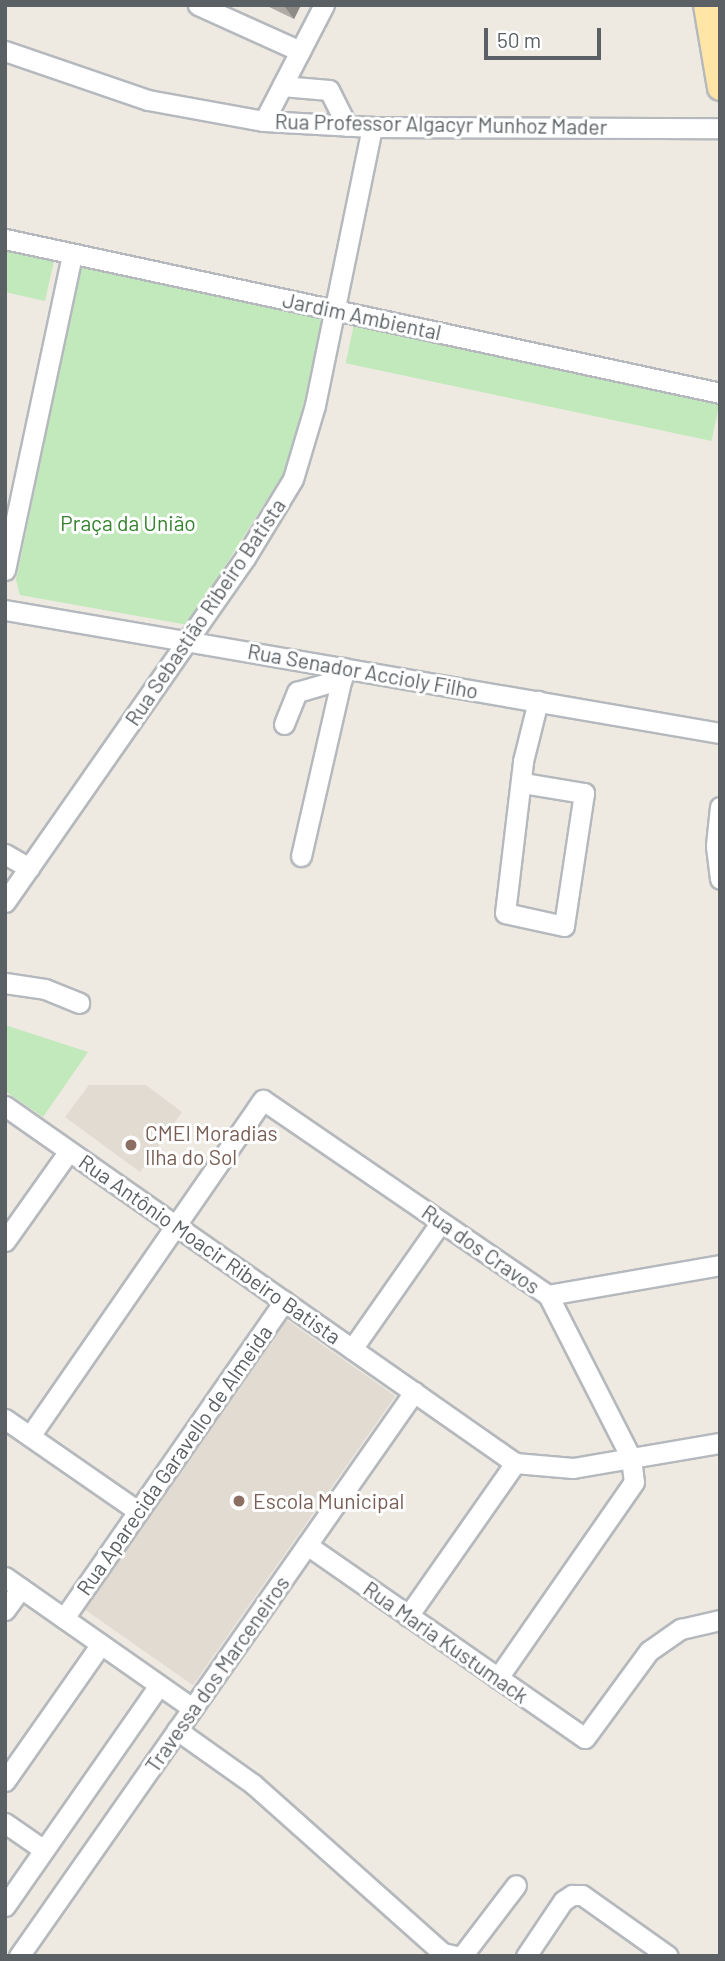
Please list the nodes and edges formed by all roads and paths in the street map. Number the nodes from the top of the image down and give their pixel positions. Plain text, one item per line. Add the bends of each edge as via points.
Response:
1 (198, 5) edge
2 (324, 5) edge
3 (706, 5) edge
4 (5, 51) edge
5 (300, 51) junction
6 (282, 86) junction
7 (720, 88) edge
8 (264, 121) junction
9 (347, 126) junction
10 (372, 127) junction
11 (720, 128) edge
12 (5, 239) edge
13 (72, 254) junction
14 (334, 310) junction
15 (720, 393) edge
16 (5, 570) edge
17 (5, 610) edge
18 (187, 641) junction
19 (343, 674) junction
20 (538, 701) junction
21 (284, 724) dead end
22 (720, 733) edge
23 (523, 783) junction
24 (720, 807) edge
25 (5, 854) edge
26 (301, 856) dead end
27 (29, 869) junction
28 (720, 879) edge
29 (5, 902) edge
30 (5, 983) edge
31 (79, 1003) dead end
32 (5, 1107) edge
33 (68, 1151) junction
34 (441, 1222) junction
35 (176, 1226) junction
36 (5, 1241) edge
37 (720, 1265) edge
38 (548, 1296) junction
39 (284, 1301) junction
40 (352, 1349) junction
41 (414, 1392) junction
42 (5, 1419) edge
43 (30, 1436) junction
44 (720, 1443) edge
45 (631, 1458) junction
46 (514, 1463) junction
47 (138, 1511) junction
48 (307, 1545) junction
49 (13, 1583) edge
50 (5, 1610) edge
51 (408, 1616) junction
52 (64, 1619) junction
53 (720, 1620) edge
54 (101, 1644) junction
55 (498, 1678) junction
56 (159, 1685) junction
57 (192, 1708) junction
58 (177, 1730) junction
59 (5, 1780) edge
60 (5, 1823) edge
61 (44, 1850) junction
62 (516, 1885) dead end
63 (5, 1906) edge
64 (19, 1956) edge
65 (456, 1956) edge
66 (463, 1956) edge
67 (526, 1956) edge
68 (668, 1956) edge

1 - 5 street
2 - 5 street
3 - 7 main road
4 - 8 street, Rua Professor Algacyr Munhoz Mader via 148,100
5 - 6 street
6 - 8 street
6 - 9 street via 329,90
8 - 9 street, Rua Professor Algacyr Munhoz Mader
9 - 10 street, Rua Professor Algacyr Munhoz Mader
10 - 11 street, Rua Professor Algacyr Munhoz Mader
10 - 14 street, Rua Sebastião Ribeiro Batista
12 - 13 street, Jardim Ambiental
13 - 14 street, Jardim Ambiental
13 - 16 street
14 - 15 street, Jardim Ambiental
14 - 18 street, Rua Sebastião Ribeiro Batista via 309,431 293,479 261,535
17 - 18 street, Rua Senador Accioly Filho
18 - 19 street, Rua Senador Accioly Filho
18 - 27 street, Rua Sebastião Ribeiro Batista
19 - 20 street, Rua Senador Accioly Filho
19 - 21 street via 297,692
19 - 26 street
20 - 22 street, Rua Senador Accioly Filho
20 - 23 street via 523,761
23 - 23 street via 505,913 564,926 584,793
24 - 28 street via 716,846
25 - 27 street
27 - 29 street, Rua Sebastião Ribeiro Batista
30 - 31 street via 45,989
32 - 33 street, Rua Antônio Moacir Ribeiro Batista
33 - 35 street, Rua Antônio Moacir Ribeiro Batista
33 - 36 street
34 - 35 street, Rua dos Cravos via 263,1100
34 - 38 street, Rua dos Cravos
34 - 40 street
35 - 39 street, Rua Antônio Moacir Ribeiro Batista
35 - 43 street
37 - 38 street
38 - 45 street, Rua dos Cravos
39 - 40 street, Rua Antônio Moacir Ribeiro Batista
39 - 47 street, Rua Aparecida Garavello de Almeida
40 - 41 street, Rua Antônio Moacir Ribeiro Batista
41 - 46 street, Rua Antônio Moacir Ribeiro Batista
41 - 48 street, Travessa dos Marceneiros
42 - 43 street
43 - 47 street
44 - 45 street
45 - 46 street via 573,1468
45 - 55 street via 634,1482
46 - 51 street
47 - 52 street, Rua Aparecida Garavello de Almeida
48 - 51 street, Rua Maria Kustumack
48 - 57 street, Travessa dos Marceneiros
49 - 50 street
49 - 52 street
51 - 55 street, Rua Maria Kustumack
52 - 54 street
53 - 55 street, Rua Maria Kustumack via 681,1629 649,1651 585,1738
54 - 56 street
54 - 59 street
56 - 57 street
56 - 61 street
57 - 58 street, Travessa dos Marceneiros
58 - 64 street, Travessa dos Marceneiros
58 - 65 street via 253,1784 443,1953
60 - 61 street
61 - 63 street
62 - 66 street
67 - 68 street via 563,1901 582,1895

